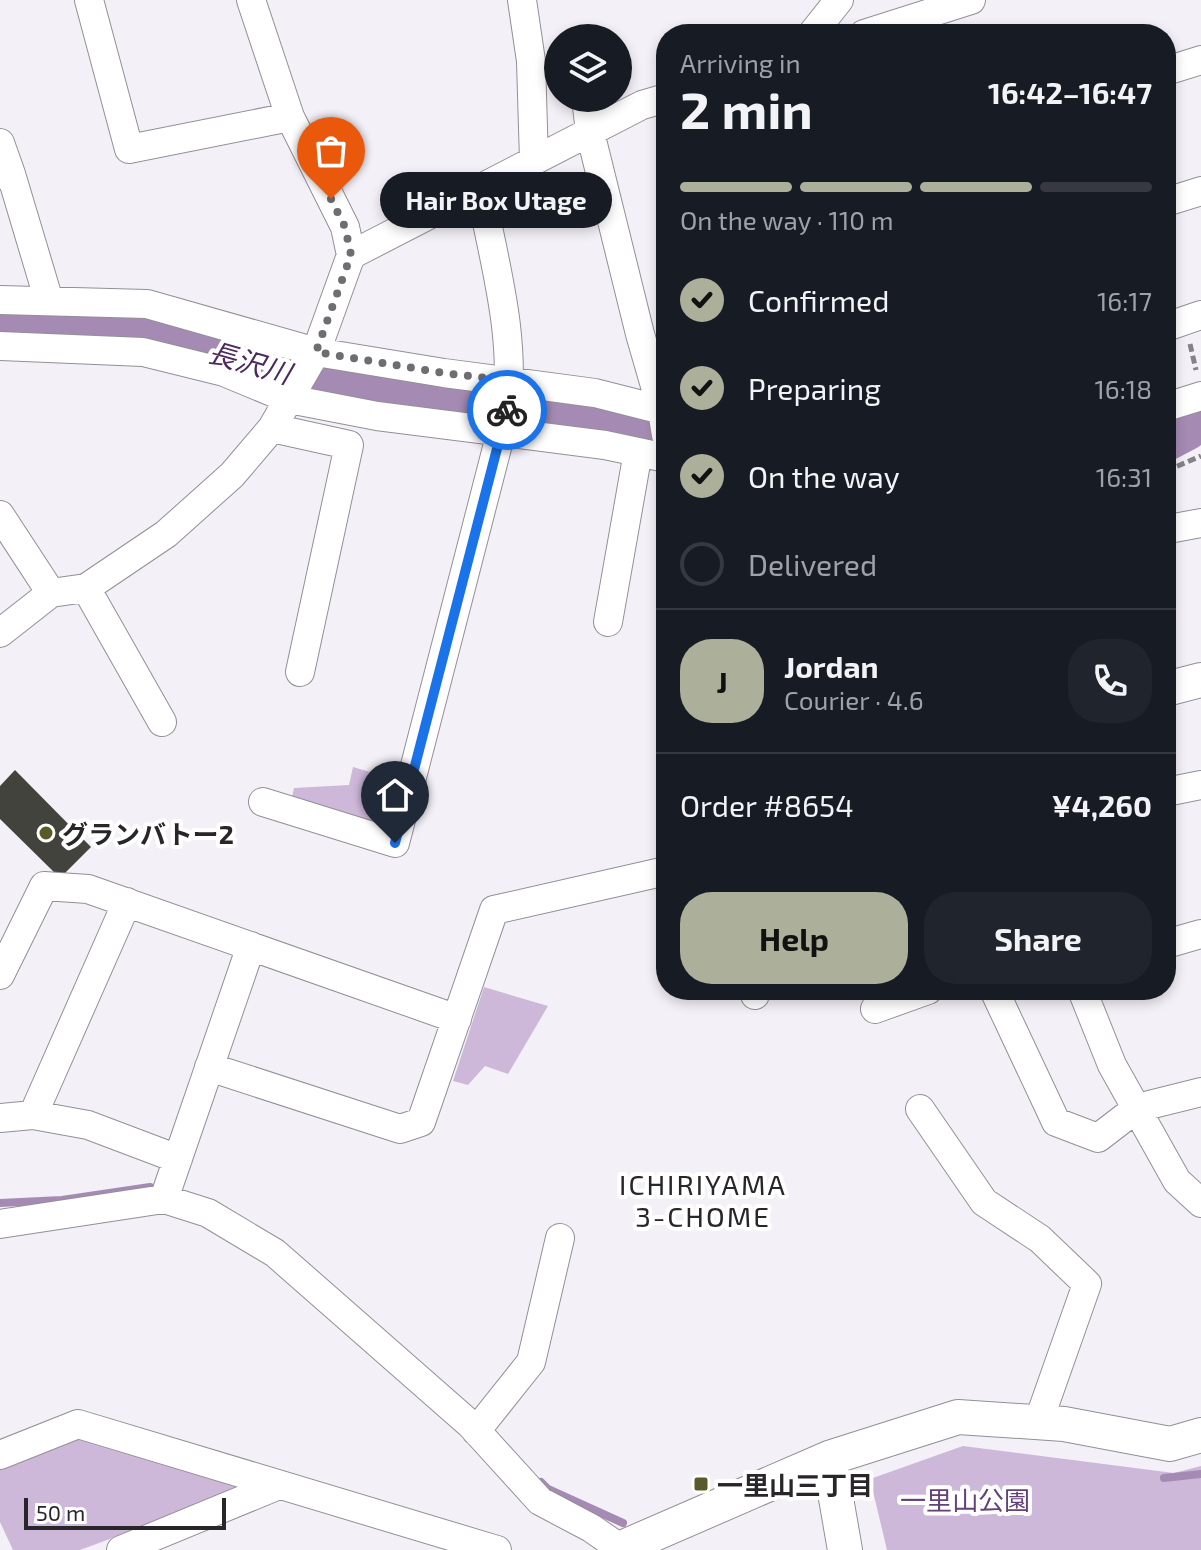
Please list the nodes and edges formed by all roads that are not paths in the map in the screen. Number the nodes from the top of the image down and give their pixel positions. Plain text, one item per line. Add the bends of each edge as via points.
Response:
1 (89, 0) edge
2 (251, 0) edge
3 (522, 0) edge
4 (839, 0) edge
5 (971, 0) edge
6 (909, 18) edge
7 (820, 24) edge
8 (1201, 60) edge
9 (1176, 68) edge
10 (656, 101) edge
11 (588, 112) edge
12 (290, 117) junction
13 (590, 132) junction
14 (0, 143) edge
15 (534, 161) junction
16 (6, 174) edge
17 (480, 188) junction
18 (1201, 191) edge
19 (1176, 199) edge
20 (351, 255) junction
21 (0, 300) edge
22 (49, 301) junction
23 (0, 346) edge
24 (315, 353) junction
25 (511, 381) junction
26 (1199, 385) edge
27 (656, 388) edge
28 (289, 398) junction
29 (1176, 400) edge
30 (656, 416) edge
31 (272, 428) junction
32 (502, 430) junction
33 (638, 452) junction
34 (656, 456) edge
35 (1, 519) edge
36 (86, 588) junction
37 (51, 593) junction
38 (608, 622) dead end
39 (0, 633) edge
40 (300, 672) dead end
41 (1201, 680) edge
42 (1176, 686) edge
43 (162, 722) dead end
44 (1201, 785) edge
45 (1176, 790) edge
46 (263, 802) dead end
47 (656, 873) edge
48 (127, 902) junction
49 (1201, 934) edge
50 (1176, 941) edge
51 (251, 946) junction
52 (0, 975) edge
53 (900, 1000) edge
54 (999, 1000) edge
55 (1086, 1000) edge
56 (875, 1009) dead end
57 (457, 1019) junction
58 (209, 1067) junction
59 (1201, 1092) edge
60 (1137, 1108) junction
61 (920, 1109) dead end
62 (33, 1115) junction
63 (0, 1118) edge
64 (178, 1159) junction
65 (164, 1199) junction
66 (1201, 1203) edge
67 (0, 1224) edge
68 (560, 1238) dead end
69 (1038, 1423) junction
70 (476, 1431) junction
71 (1201, 1435) edge
72 (0, 1455) edge
73 (829, 1458) junction
74 (279, 1485) junction
75 (466, 1539) junction
76 (618, 1549) edge
77 (121, 1550) edge
78 (439, 1550) edge
79 (497, 1550) edge
80 (845, 1550) edge

1 - 12 street via 129,149
2 - 12 street
3 - 15 street via 531,61
4 - 7 street
5 - 6 street
8 - 9 street
10 - 13 street
11 - 13 street
12 - 20 street via 345,227
13 - 15 street
13 - 27 street
14 - 16 street
15 - 17 street
16 - 22 street
17 - 20 street
17 - 25 street via 508,333
18 - 19 street
20 - 24 street
21 - 22 street
22 - 24 street via 147,304
23 - 28 street via 143,352 224,372
24 - 25 street
24 - 28 street
25 - 30 street via 595,393
25 - 32 street
26 - 29 street
28 - 31 street
28 - 32 street via 377,416
31 - 36 street via 232,475 166,534
31 - 40 street via 349,445
32 - 33 street
32 - 46 street via 395,843
33 - 34 street
33 - 38 street
35 - 37 street
36 - 37 street
36 - 43 street
37 - 39 street
41 - 42 street
44 - 45 street
47 - 57 street via 494,910
48 - 51 street
48 - 52 street via 88,889 44,886
48 - 62 street
49 - 50 street
51 - 57 street
51 - 58 street
53 - 56 street
54 - 60 street via 1056,1122 1098,1138
55 - 60 street via 1112,1065
57 - 58 street via 421,1122 400,1129
58 - 64 street
59 - 60 street
60 - 66 street via 1177,1181
61 - 69 street via 984,1202 1040,1239 1087,1284
62 - 63 street
62 - 64 street via 88,1125
64 - 65 street
65 - 67 street
65 - 70 street via 208,1213 275,1253
68 - 70 street via 531,1362
69 - 71 street via 1170,1444
69 - 73 street via 958,1417
70 - 76 street via 540,1501
72 - 74 street via 78,1424
73 - 76 street
73 - 80 street
74 - 75 street
74 - 77 street
75 - 78 street
75 - 79 street

